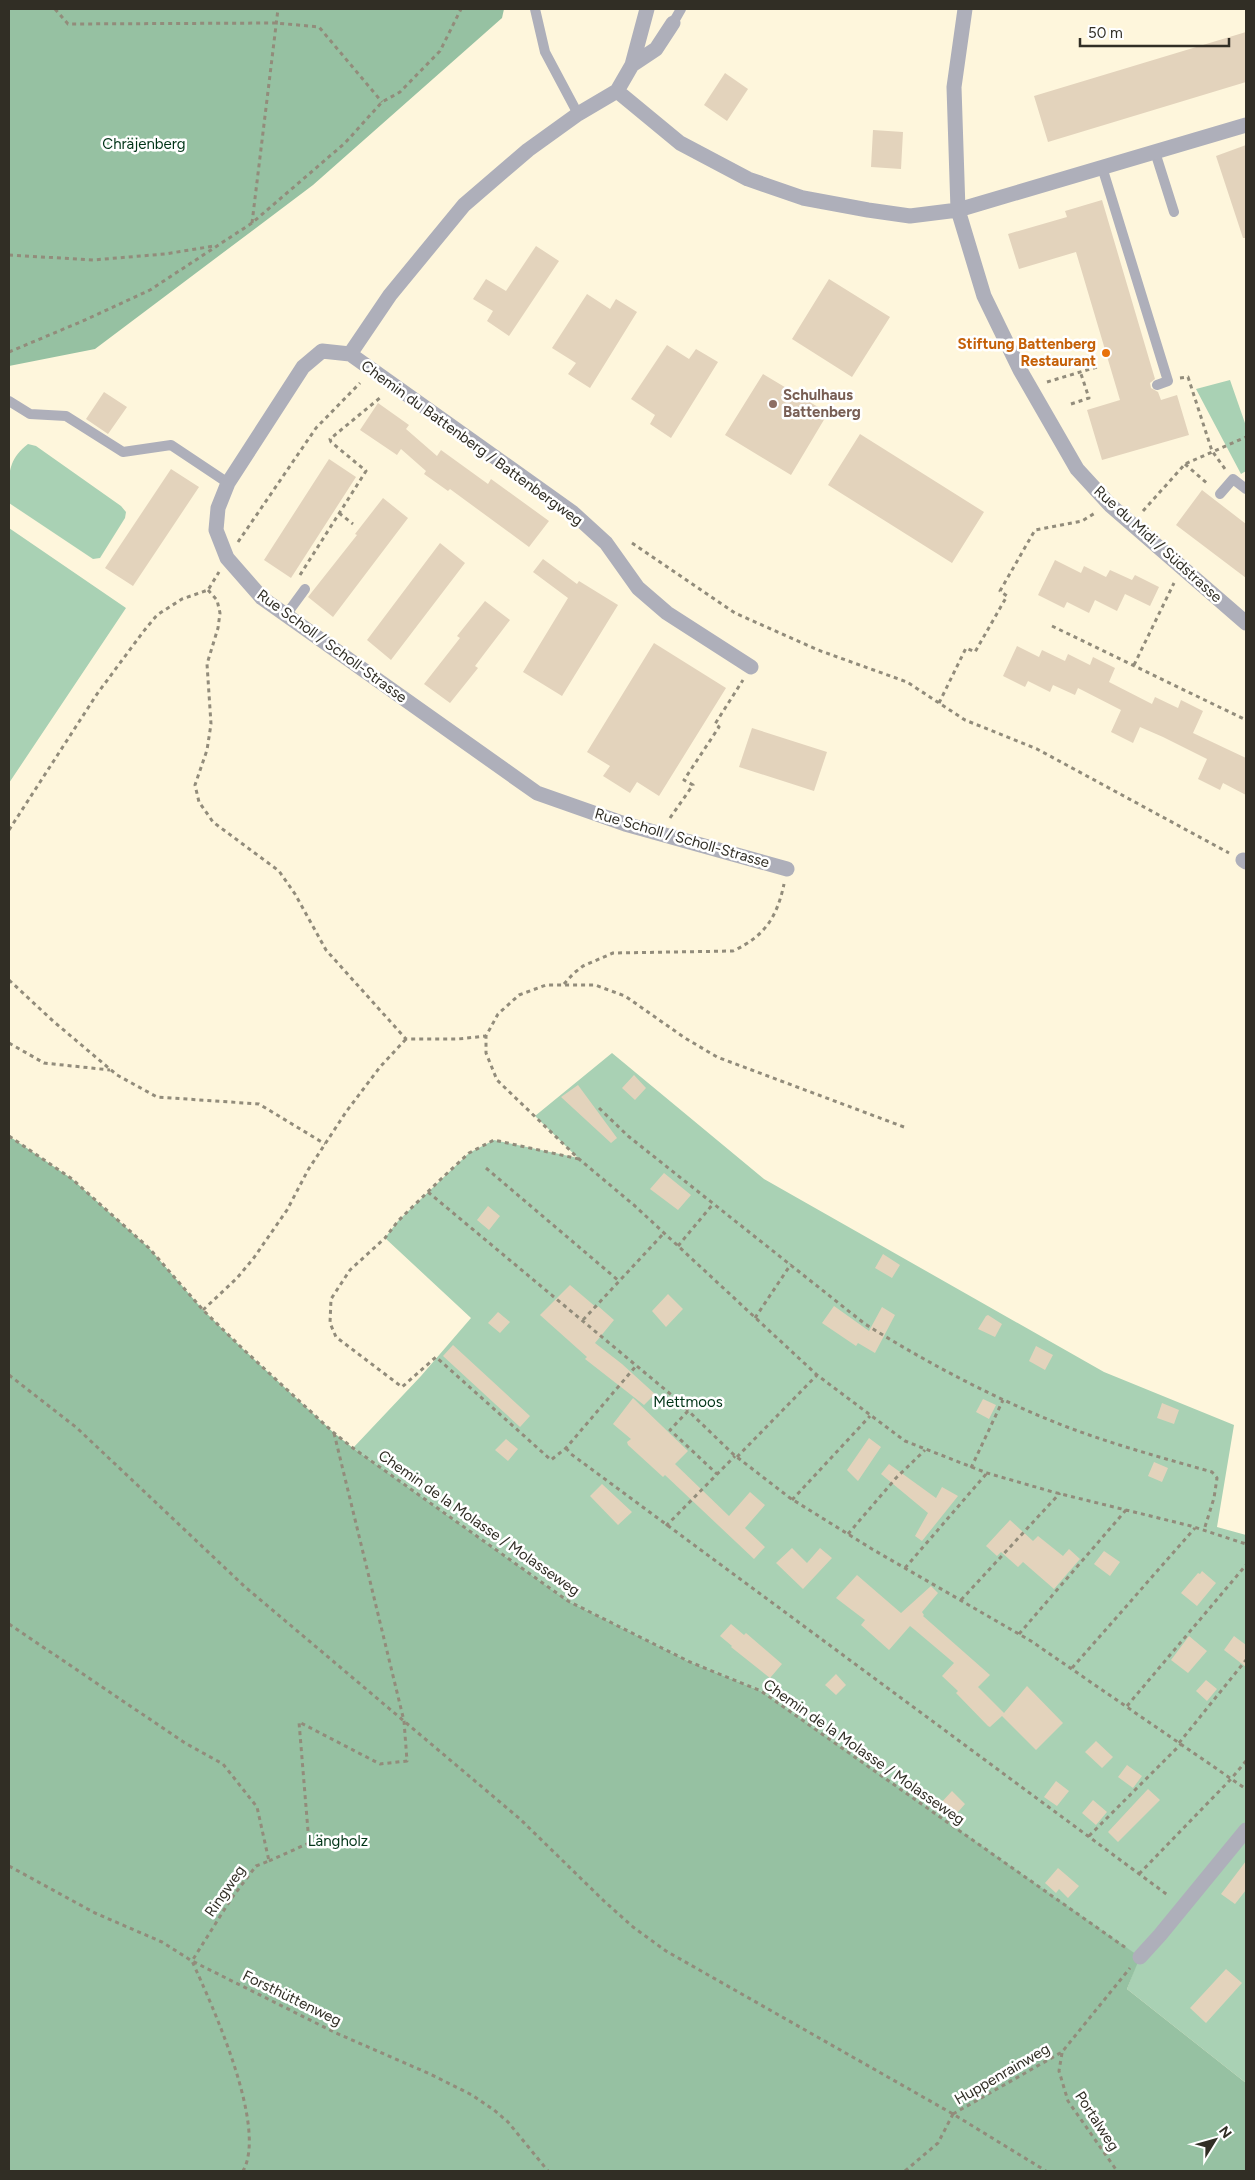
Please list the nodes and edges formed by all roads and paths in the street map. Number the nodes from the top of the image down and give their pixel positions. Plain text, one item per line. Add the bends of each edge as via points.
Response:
1 (56, 9) edge
2 (278, 9) edge
3 (461, 9) edge
4 (535, 9) edge
5 (646, 9) edge
6 (681, 9) edge
7 (965, 9) edge
8 (276, 22) junction
9 (673, 22) joint
10 (632, 65) junction
11 (617, 92) junction
12 (382, 102) junction
13 (578, 114) junction
14 (1246, 124) edge
15 (1155, 152) junction
16 (1102, 167) junction
17 (958, 210) junction
18 (1174, 212) dead end
19 (252, 223) junction
20 (222, 244) junction
21 (9, 254) edge
22 (9, 352) edge
23 (350, 354) junction
24 (1097, 367) dead end
25 (373, 370) junction
26 (1080, 371) junction
27 (1176, 380) dead end
28 (1039, 384) dead end
29 (395, 385) junction
30 (1156, 385) dead end
31 (9, 401) edge
32 (1070, 404) dead end
33 (1246, 437) edge
34 (1212, 451) junction
35 (1185, 464) junction
36 (1233, 479) junction
37 (228, 483) junction
38 (1246, 489) edge
39 (1220, 494) joint
40 (1100, 511) dead end
41 (339, 513) junction
42 (1139, 515) dead end
43 (353, 524) dead end
44 (632, 543) dead end
45 (226, 558) junction
46 (1175, 580) dead end
47 (302, 586) joint
48 (208, 590) junction
49 (286, 615) junction
50 (1246, 623) edge
51 (1052, 626) dead end
52 (1134, 665) junction
53 (751, 667) joint
54 (940, 703) junction
55 (1246, 720) edge
56 (9, 830) edge
57 (660, 833) junction
58 (1244, 861) edge
59 (787, 869) joint
60 (9, 980) edge
61 (564, 984) junction
62 (486, 1036) junction
63 (406, 1039) junction
64 (9, 1043) edge
65 (111, 1070) junction
66 (599, 1108) dead end
67 (904, 1127) dead end
68 (9, 1136) edge
69 (325, 1144) junction
70 (579, 1159) junction
71 (486, 1168) dead end
72 (428, 1192) junction
73 (713, 1204) junction
74 (664, 1233) junction
75 (678, 1246) junction
76 (791, 1264) junction
77 (619, 1280) junction
78 (203, 1310) junction
79 (755, 1318) junction
80 (582, 1320) junction
81 (636, 1366) junction
82 (9, 1375) edge
83 (817, 1375) junction
84 (1003, 1400) junction
85 (688, 1411) junction
86 (870, 1416) junction
87 (334, 1433) junction
88 (566, 1448) junction
89 (926, 1450) junction
90 (736, 1457) junction
91 (971, 1468) junction
92 (987, 1472) junction
93 (717, 1474) junction
94 (1060, 1493) junction
95 (792, 1500) junction
96 (1126, 1510) junction
97 (666, 1526) junction
98 (1195, 1528) junction
99 (1204, 1530) junction
100 (848, 1534) junction
101 (1246, 1544) edge
102 (1246, 1565) edge
103 (905, 1568) junction
104 (961, 1600) junction
105 (9, 1624) edge
106 (1019, 1634) junction
107 (1246, 1660) edge
108 (1072, 1668) junction
109 (1126, 1706) junction
110 (404, 1721) junction
111 (1180, 1744) junction
112 (1246, 1761) edge
113 (1232, 1779) junction
114 (1246, 1789) edge
115 (1246, 1830) edge
116 (1088, 1836) junction
117 (269, 1861) junction
118 (9, 1866) edge
119 (1139, 1874) junction
120 (1184, 1906) junction
121 (1140, 1957) junction
122 (192, 1961) junction
123 (1062, 2052) junction
124 (953, 2114) junction
125 (243, 2171) edge
126 (548, 2171) edge
127 (905, 2171) edge
128 (1046, 2171) edge
129 (1118, 2171) edge

1 - 8 path via 68,24
2 - 8 path
3 - 12 path via 440,51 400,92
4 - 13 lane via 545,52
5 - 10 street
6 - 9 lane
7 - 17 street, Rue du Midi / Südstrasse via 954,87
8 - 12 path via 319,27
8 - 19 path
9 - 10 street via 656,50
10 - 11 street
11 - 13 street
11 - 17 street via 680,143 748,179 803,198 868,210 910,216
12 - 19 path via 345,143
13 - 23 street via 528,150 464,205 390,295
14 - 15 street
15 - 16 street
15 - 18 lane
16 - 17 street
16 - 30 lane via 1168,381
17 - 50 street, Rue du Midi / Südstrasse via 984,296 1020,370 1077,469 1110,505
19 - 20 path
20 - 21 path via 164,254 93,260
20 - 22 path via 150,290
23 - 25 street, Chemin du Battenberg / Battenbergweg
23 - 37 street, Rue Scholl / Scholl-Strasse via 322,351 303,367
24 - 26 path
25 - 29 street, Chemin du Battenberg / Battenbergweg
25 - 45 path via 316,428
26 - 28 path
26 - 32 path via 1089,398
27 - 34 path via 1188,376
29 - 41 path via 330,439 366,471
29 - 53 street, Chemin du Battenberg / Battenbergweg via 572,512 606,543 638,588 667,613
31 - 37 lane via 30,414 66,416 123,452 171,445
33 - 34 path
34 - 35 path
34 - 36 path
35 - 39 path
35 - 42 path
36 - 38 lane
36 - 39 lane
37 - 45 street, Rue Scholl / Scholl-Strasse via 218,508 216,530
40 - 54 path via 1082,521 1035,530 1000,591 1007,596 975,652 966,648
41 - 43 path
41 - 47 path via 299,576
44 - 54 path via 735,613 818,650 907,682
45 - 48 path
45 - 49 street, Rue Scholl / Scholl-Strasse via 262,598
46 - 52 path
47 - 49 lane
48 - 56 path via 182,599 157,615 97,694
48 - 63 path via 220,613 207,664 211,724 207,750 195,785 199,802 213,822 279,872 296,894 326,950
49 - 57 street, Rue Scholl / Scholl-Strasse via 537,793
51 - 52 path
52 - 55 path
53 - 57 path via 715,724 719,727 684,780 693,785
54 - 58 path via 964,720 1037,749
57 - 59 street, Rue Scholl / Scholl-Strasse
59 - 61 path via 779,906 770,923 742,947 733,951 613,953 583,966
60 - 65 path
61 - 62 path via 546,985 519,995 498,1014
61 - 67 path via 595,985 625,996 717,1057
62 - 63 path via 458,1040
62 - 70 path via 486,1053 497,1080
63 - 69 path via 380,1067
64 - 65 path via 44,1063
65 - 69 path via 157,1096 259,1104
66 - 73 path via 628,1136
68 - 78 path, Chemin de la Molasse / Molasseweg via 79,1185 149,1248
69 - 78 path via 287,1210 253,1259
70 - 72 path via 494,1140 469,1153
70 - 74 path
71 - 77 path
72 - 80 path
72 - 88 path via 350,1270 331,1299 330,1323 336,1337 402,1387 436,1358 551,1460
73 - 75 path
73 - 76 path
74 - 75 path
74 - 77 path
75 - 79 path
76 - 79 path
76 - 84 path via 865,1324 905,1349
77 - 80 path
78 - 87 path, Chemin de la Molasse / Molasseweg
79 - 83 path
80 - 81 path
81 - 85 path
81 - 88 path
82 - 110 path via 77,1428 244,1586
83 - 86 path
83 - 90 path
84 - 91 path
84 - 99 path via 1121,1446 1212,1472 1217,1478
85 - 90 path
85 - 93 path via 670,1430
86 - 89 path via 904,1441
86 - 95 path
87 - 110 path
87 - 121 path, Chemin de la Molasse / Molasseweg via 568,1601 690,1662 761,1691
88 - 97 path
89 - 91 path
89 - 100 path via 896,1478
90 - 93 path
90 - 95 path
91 - 92 path
92 - 94 path
92 - 103 path
93 - 97 path
94 - 96 path
94 - 104 path
95 - 100 path
96 - 98 path
96 - 106 path
97 - 116 path
98 - 99 path
98 - 108 path
99 - 101 path
100 - 103 path
102 - 109 path
103 - 104 path
104 - 106 path
105 - 117 path via 185,1743 223,1764 257,1807
106 - 108 path
107 - 111 path
108 - 109 path
109 - 111 path
110 - 117 path, Ringweg via 407,1761 380,1764 300,1722 309,1843
110 - 124 path via 520,1819 626,1921 666,1951
111 - 113 path
111 - 116 path
112 - 113 path
113 - 114 path
113 - 119 path
115 - 120 street
116 - 119 path
117 - 122 path, Ringweg via 256,1866
118 - 122 path, Forsthüttenweg via 95,1913 162,1942
119 - 120 path
120 - 121 street
121 - 123 path
122 - 125 path via 210,2001 247,2110 250,2136
122 - 126 path, Forsthüttenweg via 472,2096 508,2122
123 - 124 path, Huppenrainweg
123 - 129 path, Portalweg via 1059,2071 1068,2101
124 - 127 path via 938,2143
124 - 128 path

